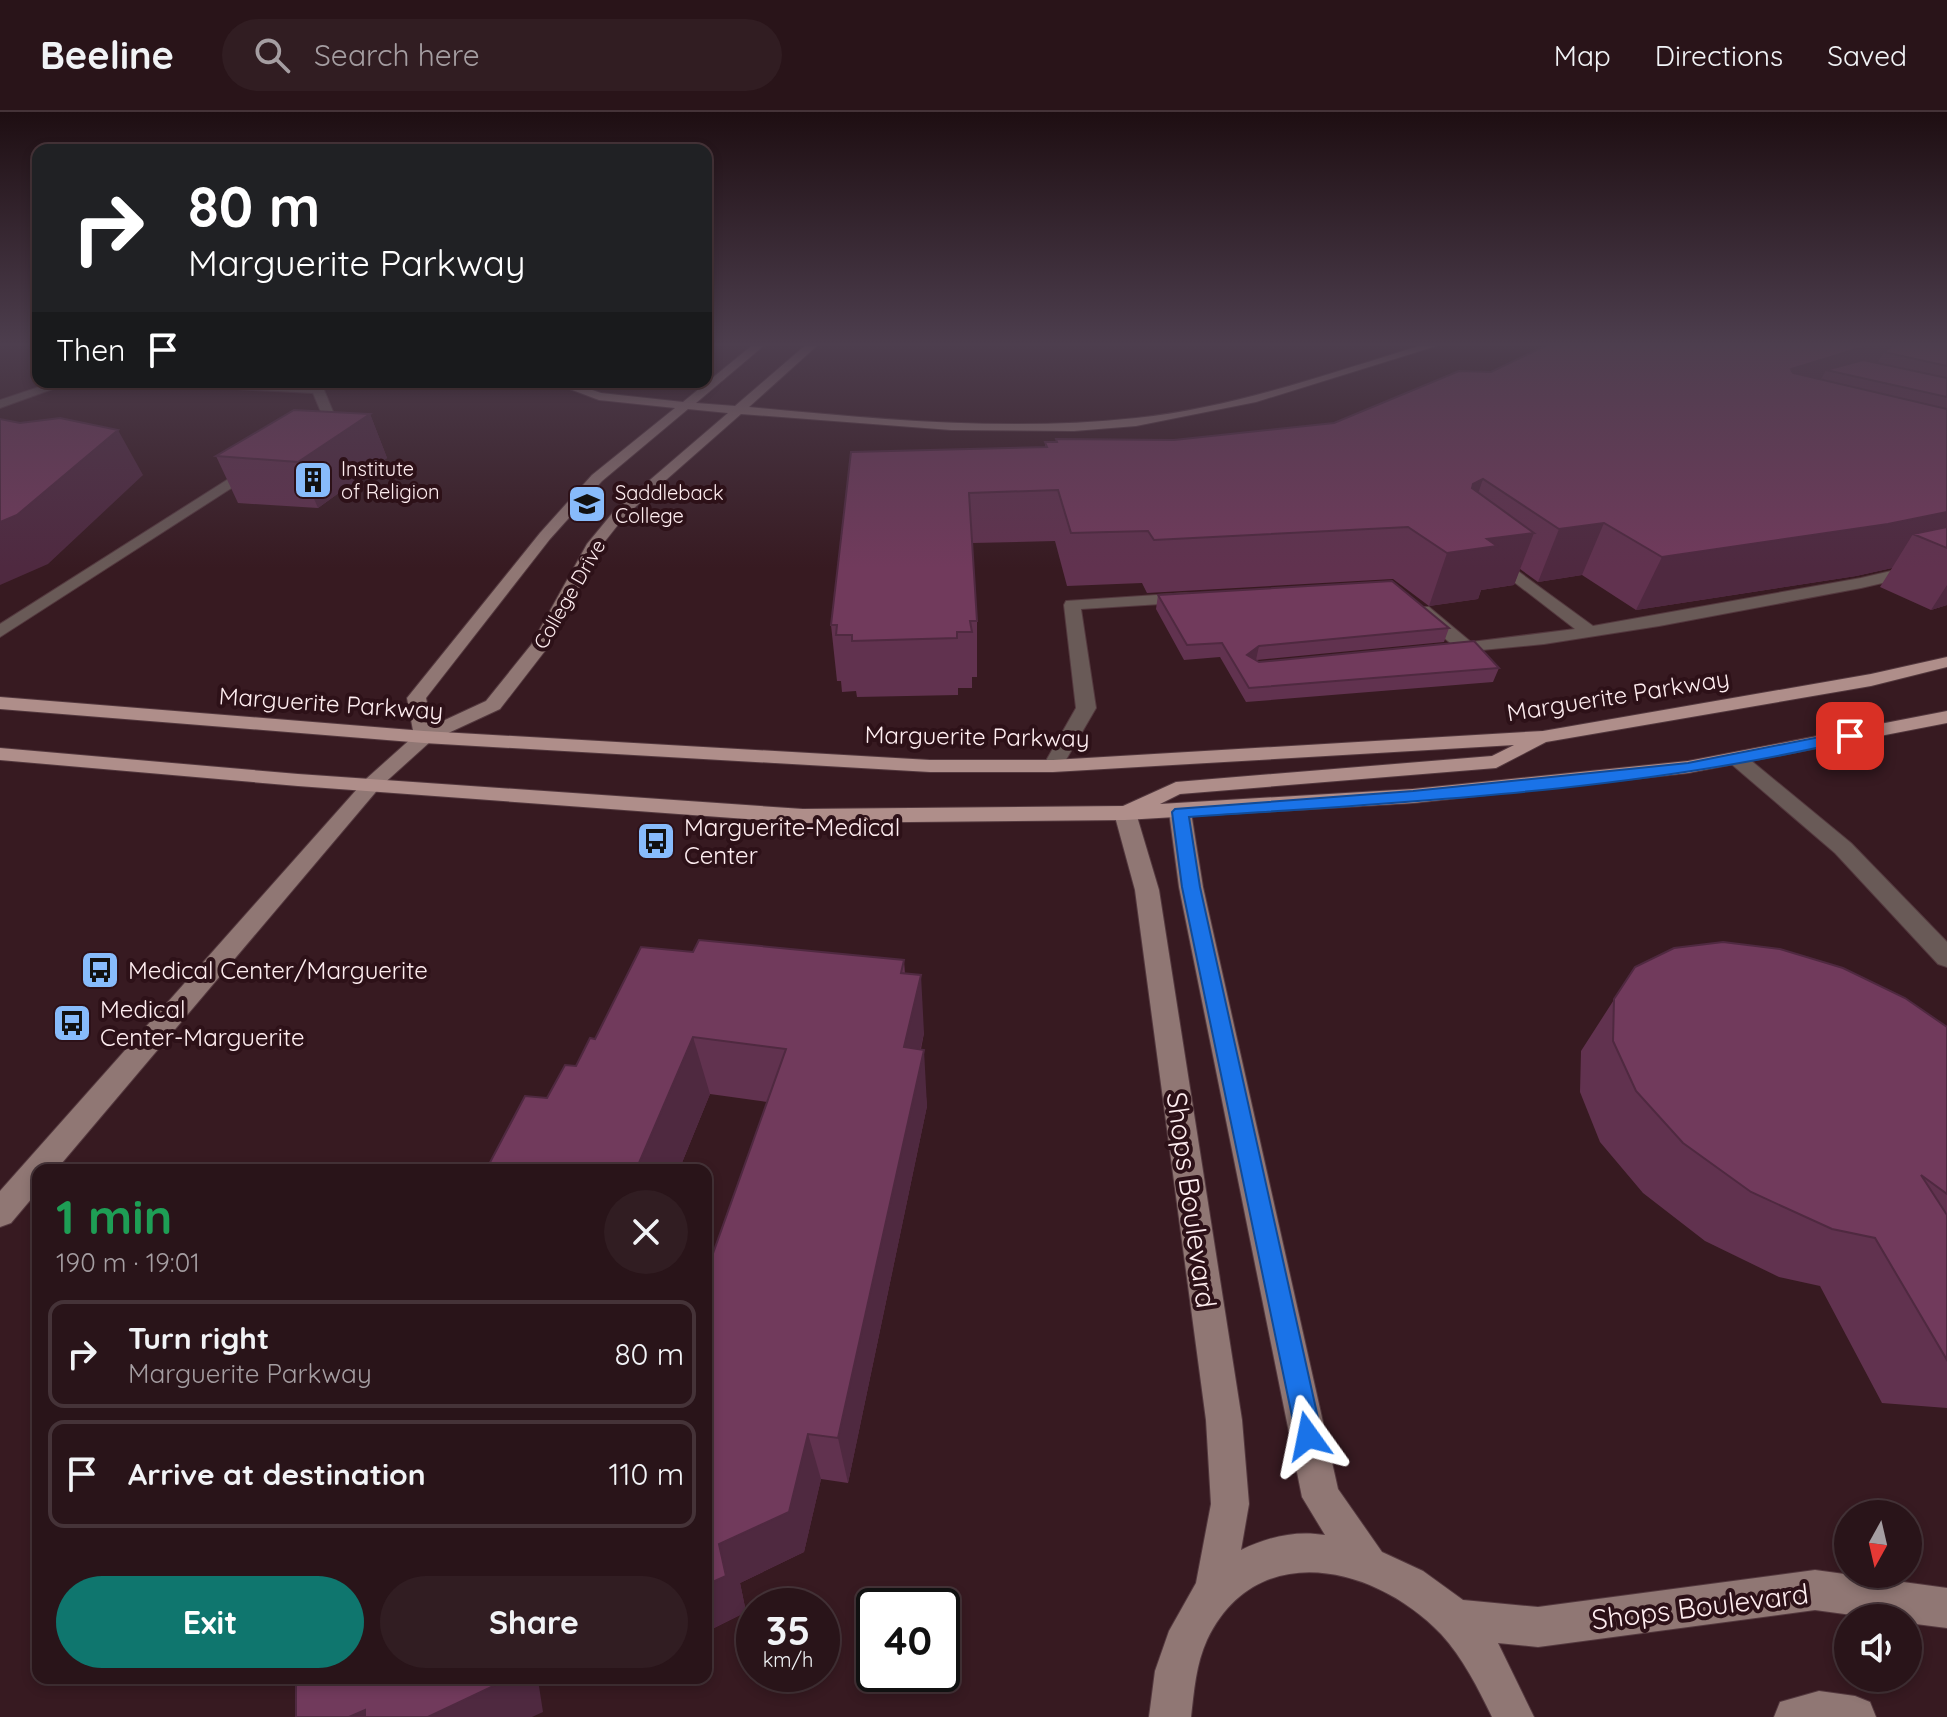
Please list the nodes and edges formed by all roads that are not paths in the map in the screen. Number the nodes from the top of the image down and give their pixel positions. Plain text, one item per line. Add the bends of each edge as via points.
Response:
1 (330, 418) edge
2 (673, 418) edge
3 (730, 418) edge
4 (857, 418) edge
5 (1160, 418) edge
6 (306, 435) edge
7 (272, 457) edge
8 (1479, 546) edge
9 (1947, 563) edge
10 (1209, 597) edge
11 (1405, 597) edge
12 (0, 632) edge
13 (1590, 632) junction
14 (1467, 648) junction
15 (1437, 651) edge
16 (1947, 662) edge
17 (0, 703) edge
18 (1947, 717) edge
19 (424, 737) junction
20 (1543, 737) junction
21 (0, 754) edge
22 (1736, 758) junction
23 (1053, 766) junction
24 (373, 783) junction
25 (1180, 812) junction
26 (1125, 813) junction
27 (1947, 958) edge
28 (43, 1164) edge
29 (32, 1176) edge
30 (0, 1213) edge
31 (1367, 1562) junction
32 (1215, 1590) junction
33 (1947, 1608) edge
34 (1454, 1619) junction
35 (1170, 1717) edge
36 (1513, 1717) edge
37 (1795, 1717) edge
38 (1855, 1717) edge

1 - 6 street via 333,426
2 - 19 street, College Drive via 597,478 416,698
3 - 19 street, College Drive via 620,513 595,544 539,647 493,705
4 - 5 street via 990,428 1058,428
7 - 12 street
8 - 13 street
9 - 13 street
10 - 23 street via 1072,605 1086,708
11 - 14 street
13 - 14 street
14 - 15 street
16 - 20 main road, Marguerite Parkway
17 - 19 main road, Marguerite Parkway
18 - 22 main road
19 - 23 main road, Marguerite Parkway via 930,766
19 - 24 street, College Drive
20 - 23 main road, Marguerite Parkway
20 - 26 main road via 1496,762 1176,788
21 - 24 main road
22 - 25 main road via 1413,796
22 - 27 street via 1843,848
24 - 26 main road via 803,816
24 - 28 street, College Drive
25 - 26 main road
25 - 31 street, Shops Boulevard via 1191,887 1321,1497
26 - 32 street, Shops Boulevard via 1147,890 1224,1420 1230,1504
29 - 30 street, College Drive
31 - 32 street, Shops Boulevard via 1326,1551 1284,1553 1247,1565
31 - 34 street, Shops Boulevard via 1418,1590
32 - 35 street, Shops Boulevard via 1187,1631 1171,1687
33 - 34 street, Shops Boulevard via 1815,1590 1538,1627
34 - 36 street, Shops Boulevard via 1502,1690
37 - 38 street via 1819,1712

